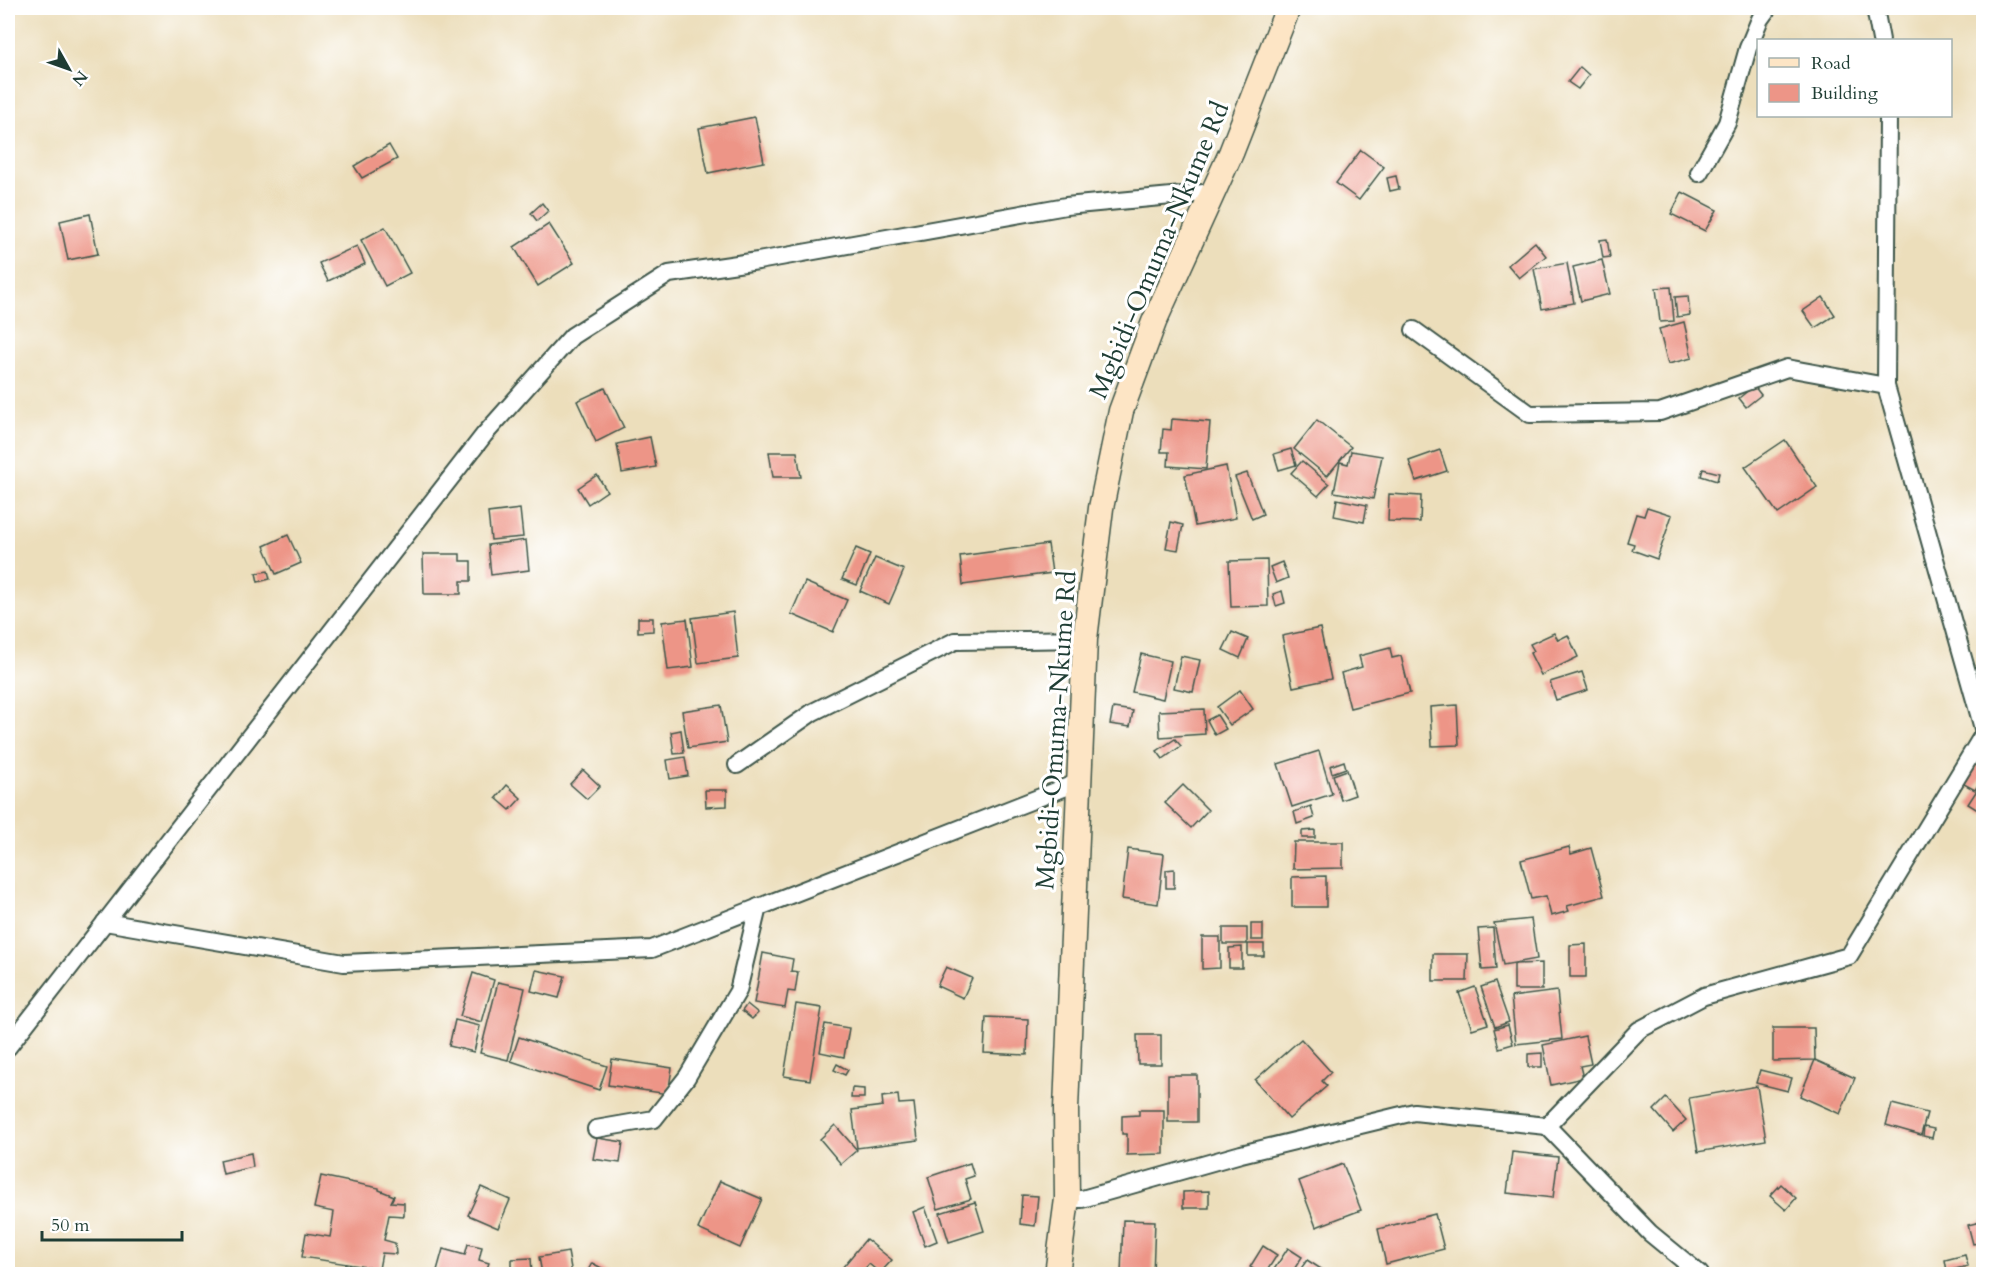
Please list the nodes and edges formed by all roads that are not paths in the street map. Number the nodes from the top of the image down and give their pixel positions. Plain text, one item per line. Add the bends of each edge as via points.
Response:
1 (1288, 8) edge
2 (1768, 8) edge
3 (1875, 8) edge
4 (1881, 39) edge
5 (1888, 117) edge
6 (1699, 173) dead end
7 (1214, 192) junction
8 (1414, 330) dead end
9 (1886, 386) junction
10 (1085, 639) junction
11 (1983, 732) edge
12 (736, 765) dead end
13 (1079, 782) junction
14 (758, 907) junction
15 (105, 922) junction
16 (8, 1047) edge
17 (1547, 1126) junction
18 (596, 1129) dead end
19 (1067, 1199) junction
20 (1057, 1275) edge
21 (1700, 1275) edge

1 - 7 street, Mgbidi-Omuma-Nkume Rd
2 - 6 street via 1748,48 1727,123
3 - 4 street
5 - 9 street
7 - 10 street, Mgbidi-Omuma-Nkume Rd via 1154,322 1120,411 1101,508
7 - 15 street via 1066,206 669,274 572,336 484,435
8 - 9 street via 1530,414 1660,412 1787,368
9 - 11 street
10 - 12 street via 955,641 813,712
10 - 13 street, Mgbidi-Omuma-Nkume Rd
11 - 17 street via 1849,956 1704,996 1640,1030
13 - 14 street
13 - 19 street, Mgbidi-Omuma-Nkume Rd via 1066,1109
14 - 15 street via 652,949 344,963
14 - 18 street via 738,991 687,1077 654,1119
15 - 16 street
17 - 19 street via 1414,1112 1241,1154 1082,1199
17 - 21 street via 1650,1233
19 - 20 street, Mgbidi-Omuma-Nkume Rd

